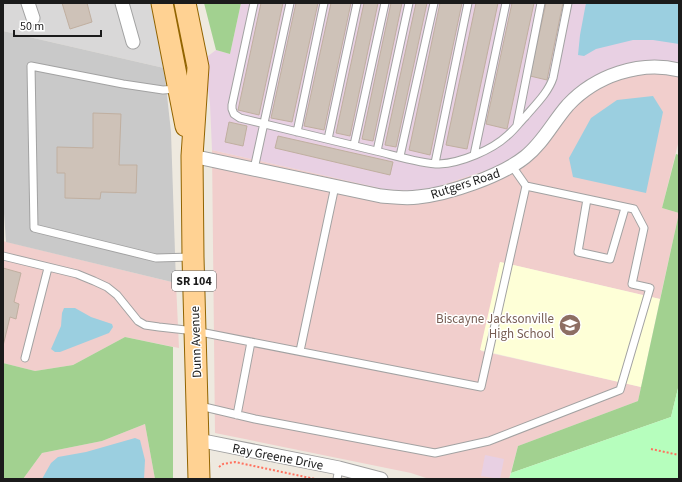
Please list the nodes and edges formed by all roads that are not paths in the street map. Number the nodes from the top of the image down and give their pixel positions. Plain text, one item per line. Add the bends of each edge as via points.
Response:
1 (28, 3) edge
2 (122, 3) edge
3 (162, 3) edge
4 (185, 3) edge
5 (254, 3) edge
6 (290, 3) edge
7 (324, 3) edge
8 (357, 3) edge
9 (385, 3) edge
10 (409, 3) edge
11 (434, 3) edge
12 (468, 3) edge
13 (506, 3) edge
14 (541, 3) edge
15 (568, 3) edge
16 (33, 18) dead end
17 (133, 42) dead end
18 (679, 70) edge
19 (179, 89) junction
20 (264, 124) junction
21 (517, 126) junction
22 (297, 132) junction
23 (328, 139) junction
24 (354, 145) junction
25 (377, 151) junction
26 (474, 155) junction
27 (192, 156) junction
28 (400, 156) junction
29 (435, 163) junction
30 (512, 166) junction
31 (254, 169) junction
32 (335, 186) junction
33 (526, 186) junction
34 (587, 199) junction
35 (625, 208) junction
36 (3, 256) edge
37 (193, 257) junction
38 (48, 268) junction
39 (195, 331) junction
40 (251, 342) junction
41 (300, 351) junction
42 (25, 358) dead end
43 (197, 405) junction
44 (237, 415) junction
45 (198, 440) junction
46 (338, 474) edge
47 (199, 479) edge
48 (381, 479) edge

1 - 16 street
2 - 17 street
3 - 19 main road, Dunn Avenue / SR 104
4 - 27 main road, Dunn Avenue / SR 104 via 198,67
5 - 20 lane via 232,112 236,116
6 - 20 lane
7 - 22 lane
8 - 23 lane
9 - 24 lane
10 - 25 lane
11 - 28 lane
12 - 29 lane
13 - 26 lane
14 - 21 lane
15 - 21 lane via 552,82
18 - 30 street, Rutgers Road via 637,68 599,81 569,104 536,147
19 - 27 main road, Dunn Avenue / SR 104
19 - 37 lane via 163,90 123,84 31,66 34,228 156,258
20 - 22 lane
20 - 31 lane
21 - 26 lane via 497,144
22 - 23 lane
23 - 24 lane
24 - 25 lane
25 - 28 lane
26 - 29 lane via 452,162
27 - 31 street, Rutgers Road
27 - 37 main road, Dunn Avenue / SR 104
28 - 29 lane
30 - 32 street, Rutgers Road via 487,178 436,195 399,198
30 - 33 lane
31 - 32 street, Rutgers Road
32 - 41 lane
33 - 34 lane
33 - 41 lane via 481,387
34 - 35 lane
34 - 35 lane via 578,252 610,259
35 - 44 lane via 634,209 644,228 632,284 650,288 620,390 489,441 435,453
36 - 38 lane
37 - 39 main road, Dunn Avenue / SR 104
38 - 39 lane via 77,274 107,287 118,295 138,321 145,325
38 - 42 lane
39 - 40 lane
39 - 43 main road, Dunn Avenue / SR 104
40 - 41 lane
40 - 44 lane
43 - 44 lane
43 - 45 main road, Dunn Avenue / SR 104
45 - 46 street, Ray Greene Drive
45 - 47 main road, Dunn Avenue / SR 104
46 - 48 street, Ray Greene Drive

